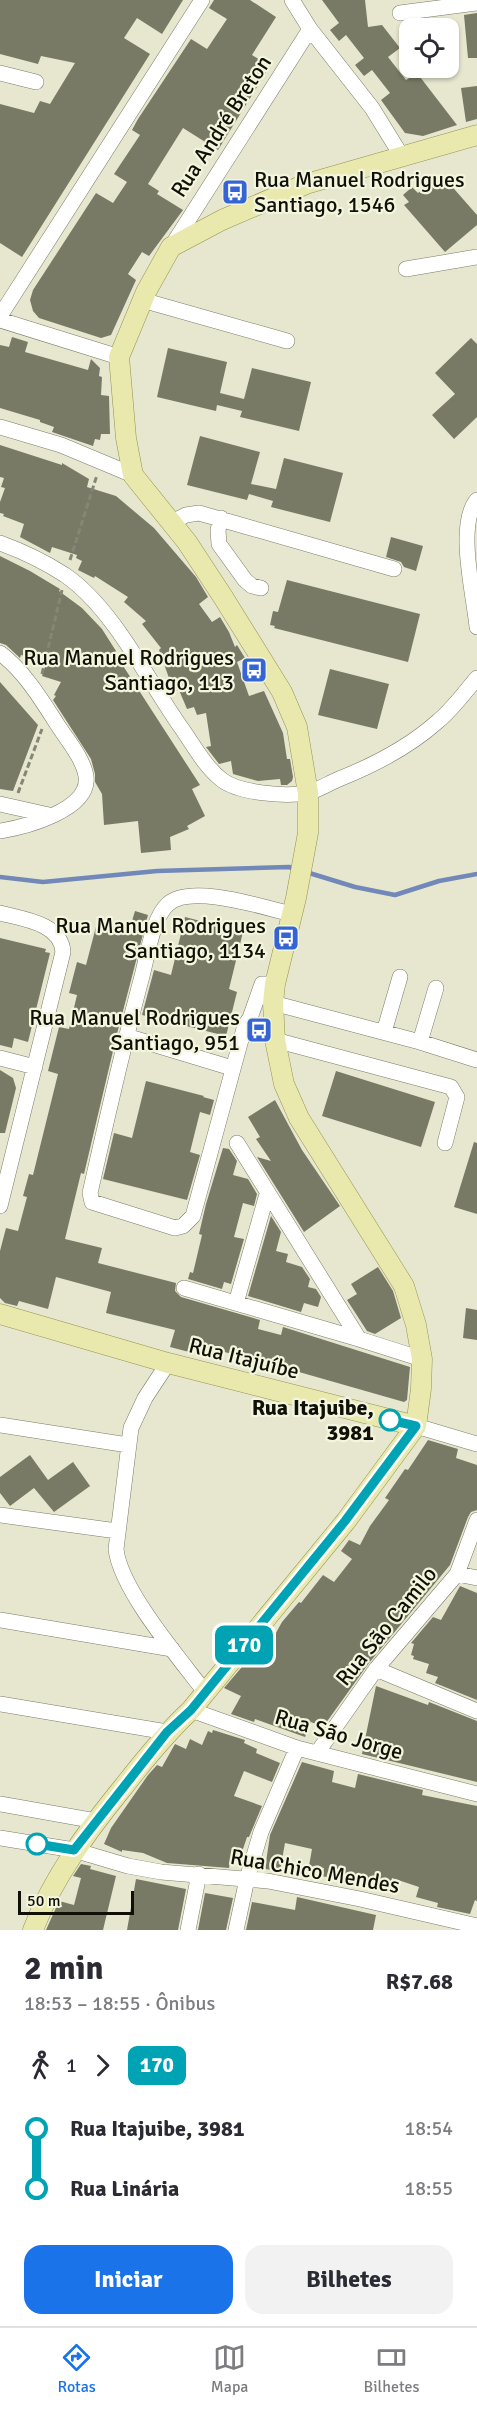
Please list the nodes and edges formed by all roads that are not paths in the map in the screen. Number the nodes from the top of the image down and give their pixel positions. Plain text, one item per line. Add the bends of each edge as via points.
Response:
1 (202, 0) edge
2 (292, 0) edge
3 (477, 3) edge
4 (400, 13) dead end
5 (310, 29) junction
6 (0, 73) edge
7 (36, 82) dead end
8 (477, 135) edge
9 (401, 155) junction
10 (171, 247) junction
11 (477, 256) edge
12 (406, 269) dead end
13 (142, 300) junction
14 (0, 318) edge
15 (287, 341) dead end
16 (119, 357) junction
17 (0, 427) edge
18 (133, 475) junction
19 (477, 500) edge
20 (221, 518) junction
21 (172, 522) junction
22 (0, 543) edge
23 (394, 569) dead end
24 (261, 588) dead end
25 (477, 627) edge
26 (0, 653) edge
27 (477, 678) edge
28 (308, 793) junction
29 (6, 807) edge
30 (49, 815) junction
31 (0, 831) edge
32 (294, 906) junction
33 (0, 913) edge
34 (399, 977) dead end
35 (436, 988) dead end
36 (274, 994) junction
37 (384, 1032) junction
38 (126, 1036) junction
39 (275, 1040) junction
40 (420, 1042) junction
41 (0, 1058) edge
42 (477, 1060) edge
43 (35, 1067) junction
44 (232, 1068) junction
45 (237, 1143) dead end
46 (446, 1143) dead end
47 (267, 1194) junction
48 (0, 1206) edge
49 (184, 1288) dead end
50 (236, 1303) junction
51 (0, 1314) edge
52 (359, 1339) junction
53 (422, 1359) junction
54 (168, 1363) junction
55 (0, 1425) edge
56 (416, 1426) junction
57 (128, 1444) junction
58 (477, 1444) edge
59 (0, 1515) edge
60 (477, 1520) edge
61 (117, 1531) junction
62 (457, 1574) junction
63 (477, 1578) edge
64 (0, 1620) edge
65 (172, 1649) junction
66 (376, 1669) junction
67 (205, 1692) junction
68 (0, 1704) edge
69 (191, 1710) junction
70 (477, 1711) edge
71 (167, 1732) junction
72 (297, 1748) junction
73 (317, 1753) junction
74 (477, 1794) edge
75 (0, 1804) edge
76 (96, 1821) junction
77 (0, 1838) edge
78 (74, 1850) junction
79 (199, 1875) junction
80 (247, 1879) junction
81 (477, 1926) edge
82 (33, 1930) edge
83 (188, 1930) edge
84 (236, 1930) edge

1 - 14 street
2 - 5 street
3 - 4 street
5 - 9 street via 372,108
5 - 10 street, Rua André Breton
6 - 7 street
8 - 9 main road
9 - 10 main road via 306,184
10 - 13 main road
11 - 12 street
13 - 15 street
13 - 16 main road
14 - 16 street
16 - 18 main road
17 - 18 street via 101,460
18 - 21 main road
19 - 25 street via 468,516 466,532
20 - 21 street via 199,513
20 - 23 street
20 - 24 street via 219,544 244,580
21 - 28 main road via 282,692 297,727
22 - 28 street via 65,576 87,594 130,648 210,768 224,781 255,791
26 - 30 street via 38,693 81,762 86,778 78,801
27 - 28 street via 438,722 405,745 370,766
28 - 32 main road via 308,833
29 - 30 street
30 - 31 street
32 - 36 main road
32 - 38 street via 229,898 185,897 169,903 157,920
33 - 43 street via 50,929 63,943 59,976
34 - 37 street
35 - 40 street
36 - 37 street
36 - 39 main road
36 - 44 street via 262,984
37 - 40 street
38 - 44 street
38 - 44 street via 89,1197 92,1202 175,1228 193,1216
39 - 46 street via 451,1087 457,1098
39 - 53 main road via 284,1084 299,1118 404,1286 417,1324
40 - 42 street
41 - 43 street
43 - 48 street
45 - 47 street
47 - 50 street
47 - 52 street
49 - 50 street
50 - 52 street
51 - 54 main road, Rua Itajuíbe
52 - 53 street
53 - 56 main road
54 - 56 main road, Rua Itajuíbe
54 - 57 street via 138,1411
55 - 57 street
56 - 58 street, Rua Itajuíbe
56 - 67 main road via 345,1521
57 - 61 street
59 - 61 street
60 - 62 street, Rua São Camilo
61 - 65 street via 117,1562
62 - 63 street
62 - 66 street, Rua São Camilo
64 - 65 street
65 - 67 street
66 - 70 street
66 - 73 street, Rua São Camilo
67 - 69 main road
68 - 71 street
69 - 71 main road
69 - 72 street, Rua São Jorge
71 - 76 main road
72 - 73 street, Rua São Jorge
72 - 80 street via 261,1832
73 - 74 street, Rua São Jorge
75 - 76 street
76 - 78 main road
77 - 78 street, Rua Chico Mendes
78 - 79 street, Rua Chico Mendes via 128,1866
78 - 82 main road
79 - 80 street, Rua Chico Mendes
79 - 83 street
80 - 81 street, Rua Chico Mendes via 360,1899
80 - 84 street

